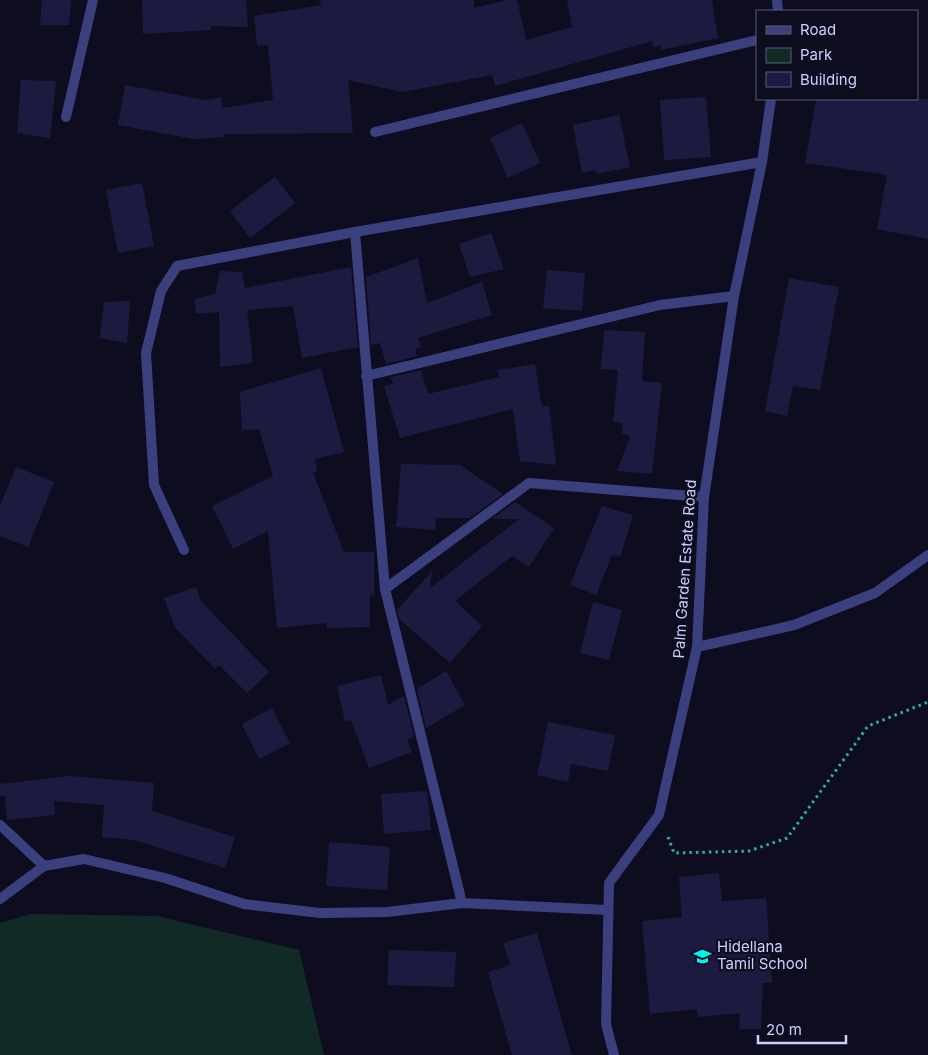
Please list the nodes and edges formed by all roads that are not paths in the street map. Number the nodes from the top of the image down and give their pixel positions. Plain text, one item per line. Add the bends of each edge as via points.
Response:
1 (93, 0) edge
2 (756, 40) edge
3 (771, 100) edge
4 (66, 117) dead end
5 (375, 132) dead end
6 (762, 162) junction
7 (355, 232) junction
8 (734, 296) junction
9 (366, 376) junction
10 (704, 498) junction
11 (184, 550) dead end
12 (928, 555) edge
13 (385, 589) junction
14 (698, 647) junction
15 (0, 825) edge
16 (44, 866) junction
17 (0, 899) edge
18 (462, 903) junction
19 (607, 910) junction
20 (614, 1055) edge

1 - 4 street
2 - 5 street
3 - 6 street, Palm Garden Estate Road
6 - 7 street
6 - 8 street, Palm Garden Estate Road
7 - 9 street
7 - 11 street via 177,266 161,291 146,353 154,485
8 - 9 street via 660,305
8 - 10 street, Palm Garden Estate Road
9 - 13 street
10 - 13 street via 529,483
10 - 14 street, Palm Garden Estate Road
12 - 14 street via 875,593 794,625
13 - 18 street
14 - 19 street, Palm Garden Estate Road via 659,815 609,884
15 - 16 street
16 - 17 street
16 - 18 street via 84,859 165,878 244,904 320,913 387,912
18 - 19 street
19 - 20 street, Palm Garden Estate Road via 606,1024

